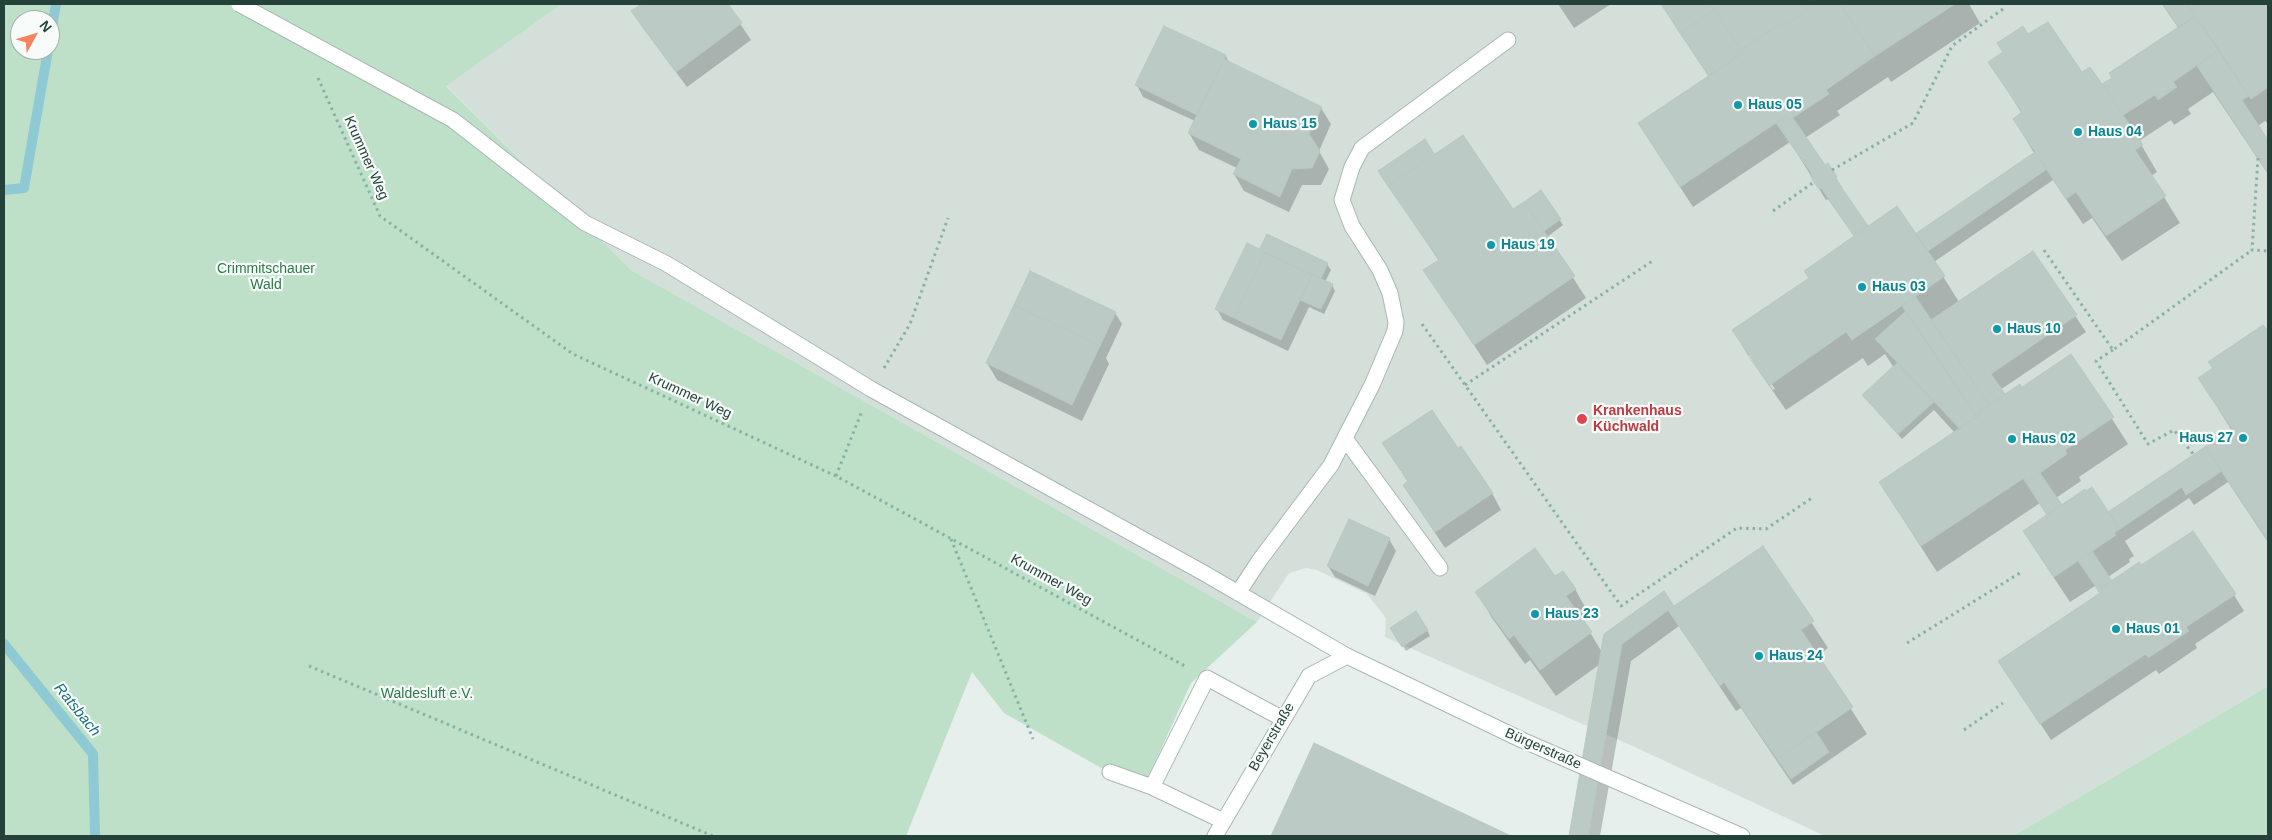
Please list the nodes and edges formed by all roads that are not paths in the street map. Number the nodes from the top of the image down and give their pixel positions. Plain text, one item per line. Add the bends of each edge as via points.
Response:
1 (239, 4) edge
2 (1508, 40) dead end
3 (1346, 440) junction
4 (1440, 568) dead end
5 (1238, 593) junction
6 (1347, 656) junction
7 (1283, 719) junction
8 (1110, 772) dead end
9 (1152, 787) junction
10 (1223, 821) junction
11 (1214, 836) edge
12 (1742, 836) edge

1 - 5 street, Bürgerstraße, bridge via 452,120 585,223 667,264 871,389
2 - 3 street via 1362,148 1352,167 1342,200 1352,226 1380,270 1390,293 1396,322 1388,350
3 - 4 street
3 - 5 street
5 - 6 street, Bürgerstraße
6 - 7 street, Beyerstraße via 1309,676
6 - 12 street, Bürgerstraße via 1522,740
7 - 9 street via 1207,678
7 - 10 street, Beyerstraße
8 - 9 street
9 - 10 street
10 - 11 street, Beyerstraße

